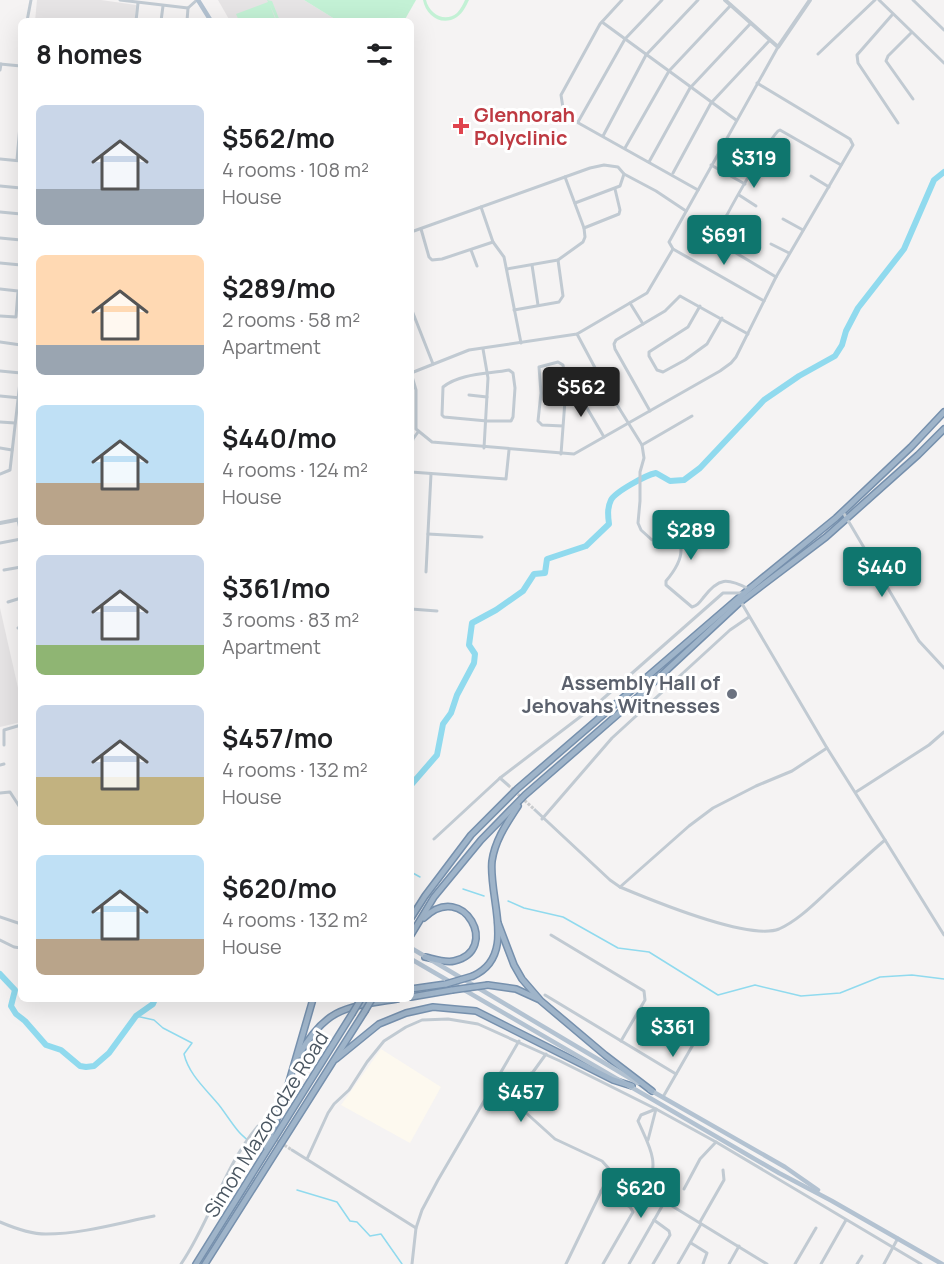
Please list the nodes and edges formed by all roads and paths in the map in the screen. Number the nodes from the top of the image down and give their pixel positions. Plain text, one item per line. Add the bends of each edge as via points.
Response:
1 (31, 0) edge
2 (122, 0) edge
3 (198, 0) edge
4 (622, 0) edge
5 (662, 0) edge
6 (698, 0) edge
7 (725, 0) edge
8 (810, 0) edge
9 (877, 0) edge
10 (913, 0) edge
11 (149, 2) edge
12 (138, 3) junction
13 (731, 5) junction
14 (163, 6) junction
15 (188, 8) junction
16 (892, 15) junction
17 (28, 18) edge
18 (136, 18) edge
19 (161, 18) edge
20 (187, 18) edge
21 (209, 18) edge
22 (602, 22) junction
23 (751, 22) junction
24 (944, 30) edge
25 (911, 33) junction
26 (625, 39) junction
27 (770, 40) junction
28 (777, 47) junction
29 (818, 54) dead end
30 (646, 55) junction
31 (944, 63) edge
32 (0, 64) edge
33 (18, 66) edge
34 (0, 70) edge
35 (669, 71) junction
36 (757, 84) junction
37 (690, 88) junction
38 (913, 99) dead end
39 (711, 103) junction
40 (736, 120) junction
41 (578, 122) junction
42 (898, 123) dead end
43 (603, 136) junction
44 (626, 148) junction
45 (765, 150) junction
46 (0, 159) edge
47 (18, 161) edge
48 (784, 161) dead end
49 (649, 162) junction
50 (711, 165) junction
51 (841, 165) junction
52 (624, 174) junction
53 (672, 174) junction
54 (811, 176) dead end
55 (566, 177) junction
56 (745, 184) junction
57 (0, 186) edge
58 (829, 187) junction
59 (18, 188) edge
60 (615, 189) junction
61 (698, 190) junction
62 (739, 195) junction
63 (575, 203) junction
64 (756, 206) dead end
65 (481, 207) junction
66 (686, 211) junction
67 (0, 212) edge
68 (18, 214) edge
69 (726, 216) junction
70 (783, 219) dead end
71 (584, 228) junction
72 (746, 228) dead end
73 (421, 229) junction
74 (803, 230) junction
75 (414, 231) edge
76 (0, 238) edge
77 (18, 240) edge
78 (493, 242) junction
79 (771, 243) dead end
80 (673, 249) junction
81 (471, 250) junction
82 (789, 253) junction
83 (558, 260) junction
84 (0, 263) edge
85 (18, 264) edge
86 (532, 265) junction
87 (477, 266) dead end
88 (507, 269) junction
89 (776, 277) junction
90 (0, 289) edge
91 (764, 301) junction
92 (630, 303) junction
93 (538, 305) junction
94 (700, 306) junction
95 (514, 310) junction
96 (0, 316) edge
97 (414, 316) edge
98 (722, 318) junction
99 (643, 324) junction
100 (577, 334) junction
101 (748, 334) junction
102 (0, 342) edge
103 (521, 343) junction
104 (18, 345) edge
105 (483, 349) junction
106 (433, 364) junction
107 (0, 370) edge
108 (414, 372) edge
109 (18, 373) edge
110 (488, 374) junction
111 (414, 384) edge
112 (566, 387) junction
113 (469, 395) dead end
114 (0, 396) edge
115 (18, 398) edge
116 (488, 398) junction
117 (18, 408) edge
118 (650, 411) junction
119 (944, 412) edge
120 (692, 416) dead end
121 (487, 421) junction
122 (0, 422) edge
123 (15, 423) junction
124 (627, 424) junction
125 (563, 426) junction
126 (944, 429) edge
127 (418, 432) junction
128 (604, 436) junction
129 (414, 438) edge
130 (642, 446) junction
131 (0, 448) edge
132 (484, 448) junction
133 (509, 449) junction
134 (12, 450) junction
135 (561, 454) junction
136 (414, 472) edge
137 (0, 474) edge
138 (431, 474) junction
139 (843, 512) junction
140 (18, 519) edge
141 (846, 519) junction
142 (0, 523) edge
143 (428, 534) junction
144 (482, 537) dead end
145 (18, 540) edge
146 (0, 543) edge
147 (18, 568) edge
148 (4, 570) dead end
149 (426, 572) dead end
150 (746, 591) junction
151 (18, 599) edge
152 (8, 602) dead end
153 (741, 602) junction
154 (414, 609) edge
155 (437, 611) dead end
156 (749, 617) junction
157 (944, 668) edge
158 (18, 726) edge
159 (944, 732) edge
160 (2, 740) edge
161 (4, 745) dead end
162 (827, 748) junction
163 (500, 778) junction
164 (508, 785) tunnel mouth
165 (856, 792) junction
166 (0, 793) edge
167 (525, 795) junction
168 (18, 804) edge
169 (535, 810) tunnel mouth
170 (543, 819) junction
171 (434, 839) dead end
172 (885, 840) junction
173 (620, 887) junction
174 (425, 896) junction
175 (414, 905) edge
176 (414, 913) edge
177 (0, 917) edge
178 (498, 922) junction
179 (18, 923) edge
180 (418, 923) junction
181 (414, 930) edge
182 (551, 935) dead end
183 (944, 935) edge
184 (0, 940) edge
185 (18, 947) edge
186 (414, 950) edge
187 (425, 957) junction
188 (414, 961) edge
189 (414, 989) edge
190 (414, 996) edge
191 (543, 998) junction
192 (311, 1002) edge
193 (359, 1002) edge
194 (370, 1002) edge
195 (378, 1002) edge
196 (702, 1029) dead end
197 (519, 1041) junction
198 (621, 1041) junction
199 (546, 1054) junction
200 (336, 1059) junction
201 (294, 1064) junction
202 (676, 1074) junction
203 (632, 1086) junction
204 (652, 1091) junction
205 (663, 1097) junction
206 (656, 1109) junction
207 (267, 1133) dead end
208 (648, 1140) junction
209 (716, 1142) junction
210 (292, 1150) tunnel mouth
211 (307, 1159) junction
212 (260, 1162) junction
213 (723, 1170) dead end
214 (611, 1171) junction
215 (684, 1189) dead end
216 (646, 1190) junction
217 (601, 1191) junction
218 (664, 1201) junction
219 (832, 1201) junction
220 (154, 1216) dead end
221 (654, 1220) junction
222 (846, 1220) junction
223 (0, 1222) edge
224 (701, 1223) junction
225 (416, 1228) junction
226 (816, 1228) dead end
227 (898, 1238) junction
228 (691, 1243) junction
229 (739, 1246) junction
230 (892, 1247) junction
231 (862, 1256) dead end
232 (181, 1264) edge
233 (196, 1264) edge
234 (205, 1264) edge
235 (412, 1264) edge
236 (566, 1264) edge
237 (603, 1264) edge
238 (629, 1264) edge
239 (653, 1264) edge
240 (678, 1264) edge
241 (703, 1264) edge
242 (729, 1264) edge
243 (767, 1264) edge
244 (795, 1264) edge
245 (821, 1264) edge
246 (857, 1264) edge
247 (884, 1264) edge
248 (921, 1264) edge
249 (942, 1264) edge

1 - 17 street
2 - 12 street
3 - 15 street
3 - 21 main road
4 - 22 street
5 - 26 street
6 - 30 street
7 - 13 street
8 - 28 street
9 - 16 street
9 - 29 street
10 - 24 street
11 - 12 street
11 - 14 street
12 - 18 street
13 - 23 street
13 - 35 street
14 - 15 street
14 - 19 street
15 - 20 street
16 - 25 street
16 - 42 street via 857,55 858,63
22 - 26 street
22 - 41 street via 561,95 566,116
23 - 27 street
23 - 37 street
25 - 31 street
25 - 38 street via 886,61
26 - 30 street
26 - 41 street
27 - 28 street
27 - 39 street
28 - 36 street
30 - 35 street
30 - 43 street
32 - 33 street
32 - 34 street
35 - 37 street
35 - 44 street
36 - 40 street
36 - 51 street via 850,139 852,147
37 - 39 street
37 - 49 street
39 - 40 street
39 - 53 street
40 - 50 street
41 - 43 street
43 - 44 street
44 - 49 street
45 - 48 street
45 - 51 street via 780,130
45 - 56 street
46 - 47 street
49 - 53 street
50 - 56 street
50 - 61 street
51 - 58 street
52 - 55 street via 618,167 604,165
52 - 60 street via 622,184
52 - 66 street
53 - 61 street
54 - 58 street
55 - 63 street
55 - 65 street
56 - 62 street
57 - 59 street
58 - 74 street
60 - 63 street
60 - 71 street via 619,214
61 - 66 street
62 - 64 street
62 - 69 street
63 - 71 street
65 - 73 street
65 - 78 street
66 - 80 street via 670,240
67 - 68 street
69 - 72 street
69 - 89 street via 716,241
70 - 74 street
71 - 83 street via 583,242
73 - 75 street
73 - 81 street via 432,260
74 - 82 street
76 - 77 street
78 - 81 street
78 - 88 street via 502,252
79 - 82 street
80 - 91 street
80 - 92 street via 651,290
81 - 87 street
82 - 89 street
83 - 86 street
83 - 93 street via 562,300
84 - 85 street
86 - 88 street
86 - 93 street
88 - 95 street
89 - 91 street
90 - 96 street via 18,291 16,317
91 - 101 street
92 - 99 street
92 - 100 street
93 - 95 street
94 - 98 street
94 - 98 street via 688,327 649,352 660,372 702,349
94 - 99 street via 679,296 665,311
95 - 103 street
97 - 106 street
98 - 101 street
99 - 118 street via 614,344
100 - 103 street
100 - 124 street
101 - 118 street via 731,363
102 - 104 street
103 - 105 street
105 - 106 street
105 - 110 street
106 - 108 street
107 - 109 street
110 - 116 street
110 - 121 street via 511,371 515,388 511,421
110 - 121 street via 445,384 441,412 444,417
111 - 127 street
112 - 125 street
112 - 125 street via 561,363 540,366 538,421 542,425
112 - 128 street via 578,390
113 - 116 street
114 - 115 street
116 - 121 street
117 - 123 street
118 - 124 street
119 - 139 highway
120 - 130 street
121 - 132 street
122 - 123 street
123 - 134 street
124 - 128 street
124 - 130 street
125 - 135 street
126 - 141 highway
127 - 129 street
127 - 132 street via 432,442
128 - 135 street via 579,452
130 - 150 street via 638,520 641,530 652,540 674,535 680,540 682,555 666,585 692,607 721,581
131 - 134 street
132 - 133 street
133 - 135 street
133 - 138 street via 506,479
134 - 137 street via 10,470
136 - 138 street
138 - 143 street
139 - 141 street
139 - 150 highway
140 - 142 street
141 - 153 highway
141 - 157 street via 919,640
143 - 144 street
143 - 149 street
145 - 146 street
147 - 148 street
150 - 163 street via 723,593 597,704
150 - 174 highway via 517,789 471,835
151 - 152 street
153 - 156 street
153 - 167 highway
154 - 155 street
156 - 162 street
156 - 170 street via 612,738
158 - 160 street via 4,730
159 - 165 street
160 - 161 street
162 - 165 street
162 - 173 street via 792,771 713,808
163 - 164 street
163 - 171 street
165 - 172 street
166 - 168 street via 10,792
167 - 178 highway via 502,831 492,858 491,881
167 - 180 highway via 481,840
169 - 170 street
170 - 173 street
172 - 173 street via 806,911 774,930 736,928
172 - 183 street
174 - 175 highway
174 - 176 highway
177 - 179 street
178 - 189 highway, bridge via 494,957 482,972 446,984
178 - 191 highway via 522,979
180 - 181 highway
180 - 187 highway via 433,909 447,906 469,916 476,930 476,940 465,958 451,962
182 - 198 street via 644,991 645,1000
184 - 185 street
186 - 187 main road
187 - 204 main road
188 - 203 main road
190 - 191 highway, bridge via 488,985
191 - 198 street
191 - 204 highway via 605,1055
192 - 201 highway
193 - 212 highway, Simon Mazorodze Road, bridge
194 - 200 highway, Simon Mazorodze Road, bridge
195 - 201 highway via 353,1006 319,1025
196 - 202 street
197 - 199 street
197 - 211 street via 478,1024 448,1019 422,1020 406,1027 384,1041 349,1090 334,1104
197 - 225 street via 438,1180
198 - 202 street
199 - 206 street
199 - 214 street via 533,1072 514,1081 510,1088 516,1100 555,1139 602,1161
200 - 203 highway via 380,1024 433,1007 476,1011
200 - 234 highway, Simon Mazorodze Road
201 - 212 highway
202 - 205 street
203 - 219 main road
204 - 205 main road
205 - 219 main road via 785,1167
206 - 208 street
206 - 208 street via 638,1120
206 - 209 street
207 - 232 street via 258,1126 242,1145 201,1233
208 - 216 street via 654,1165
209 - 215 street via 699,1159
209 - 222 street
210 - 211 street
211 - 225 street
212 - 233 highway, Simon Mazorodze Road
213 - 224 street via 724,1180
214 - 216 street
214 - 217 street
216 - 218 street
217 - 236 street
217 - 237 street via 633,1212
218 - 221 street
218 - 224 street
219 - 227 main road
220 - 223 street via 44,1234
221 - 238 street
221 - 239 street via 670,1235
222 - 230 street
222 - 245 street
224 - 228 street
224 - 229 street
225 - 235 street
226 - 244 street
227 - 230 street
227 - 249 main road
228 - 240 street
228 - 241 street via 707,1253
229 - 242 street
229 - 243 street
230 - 247 street
230 - 248 street
231 - 246 street

